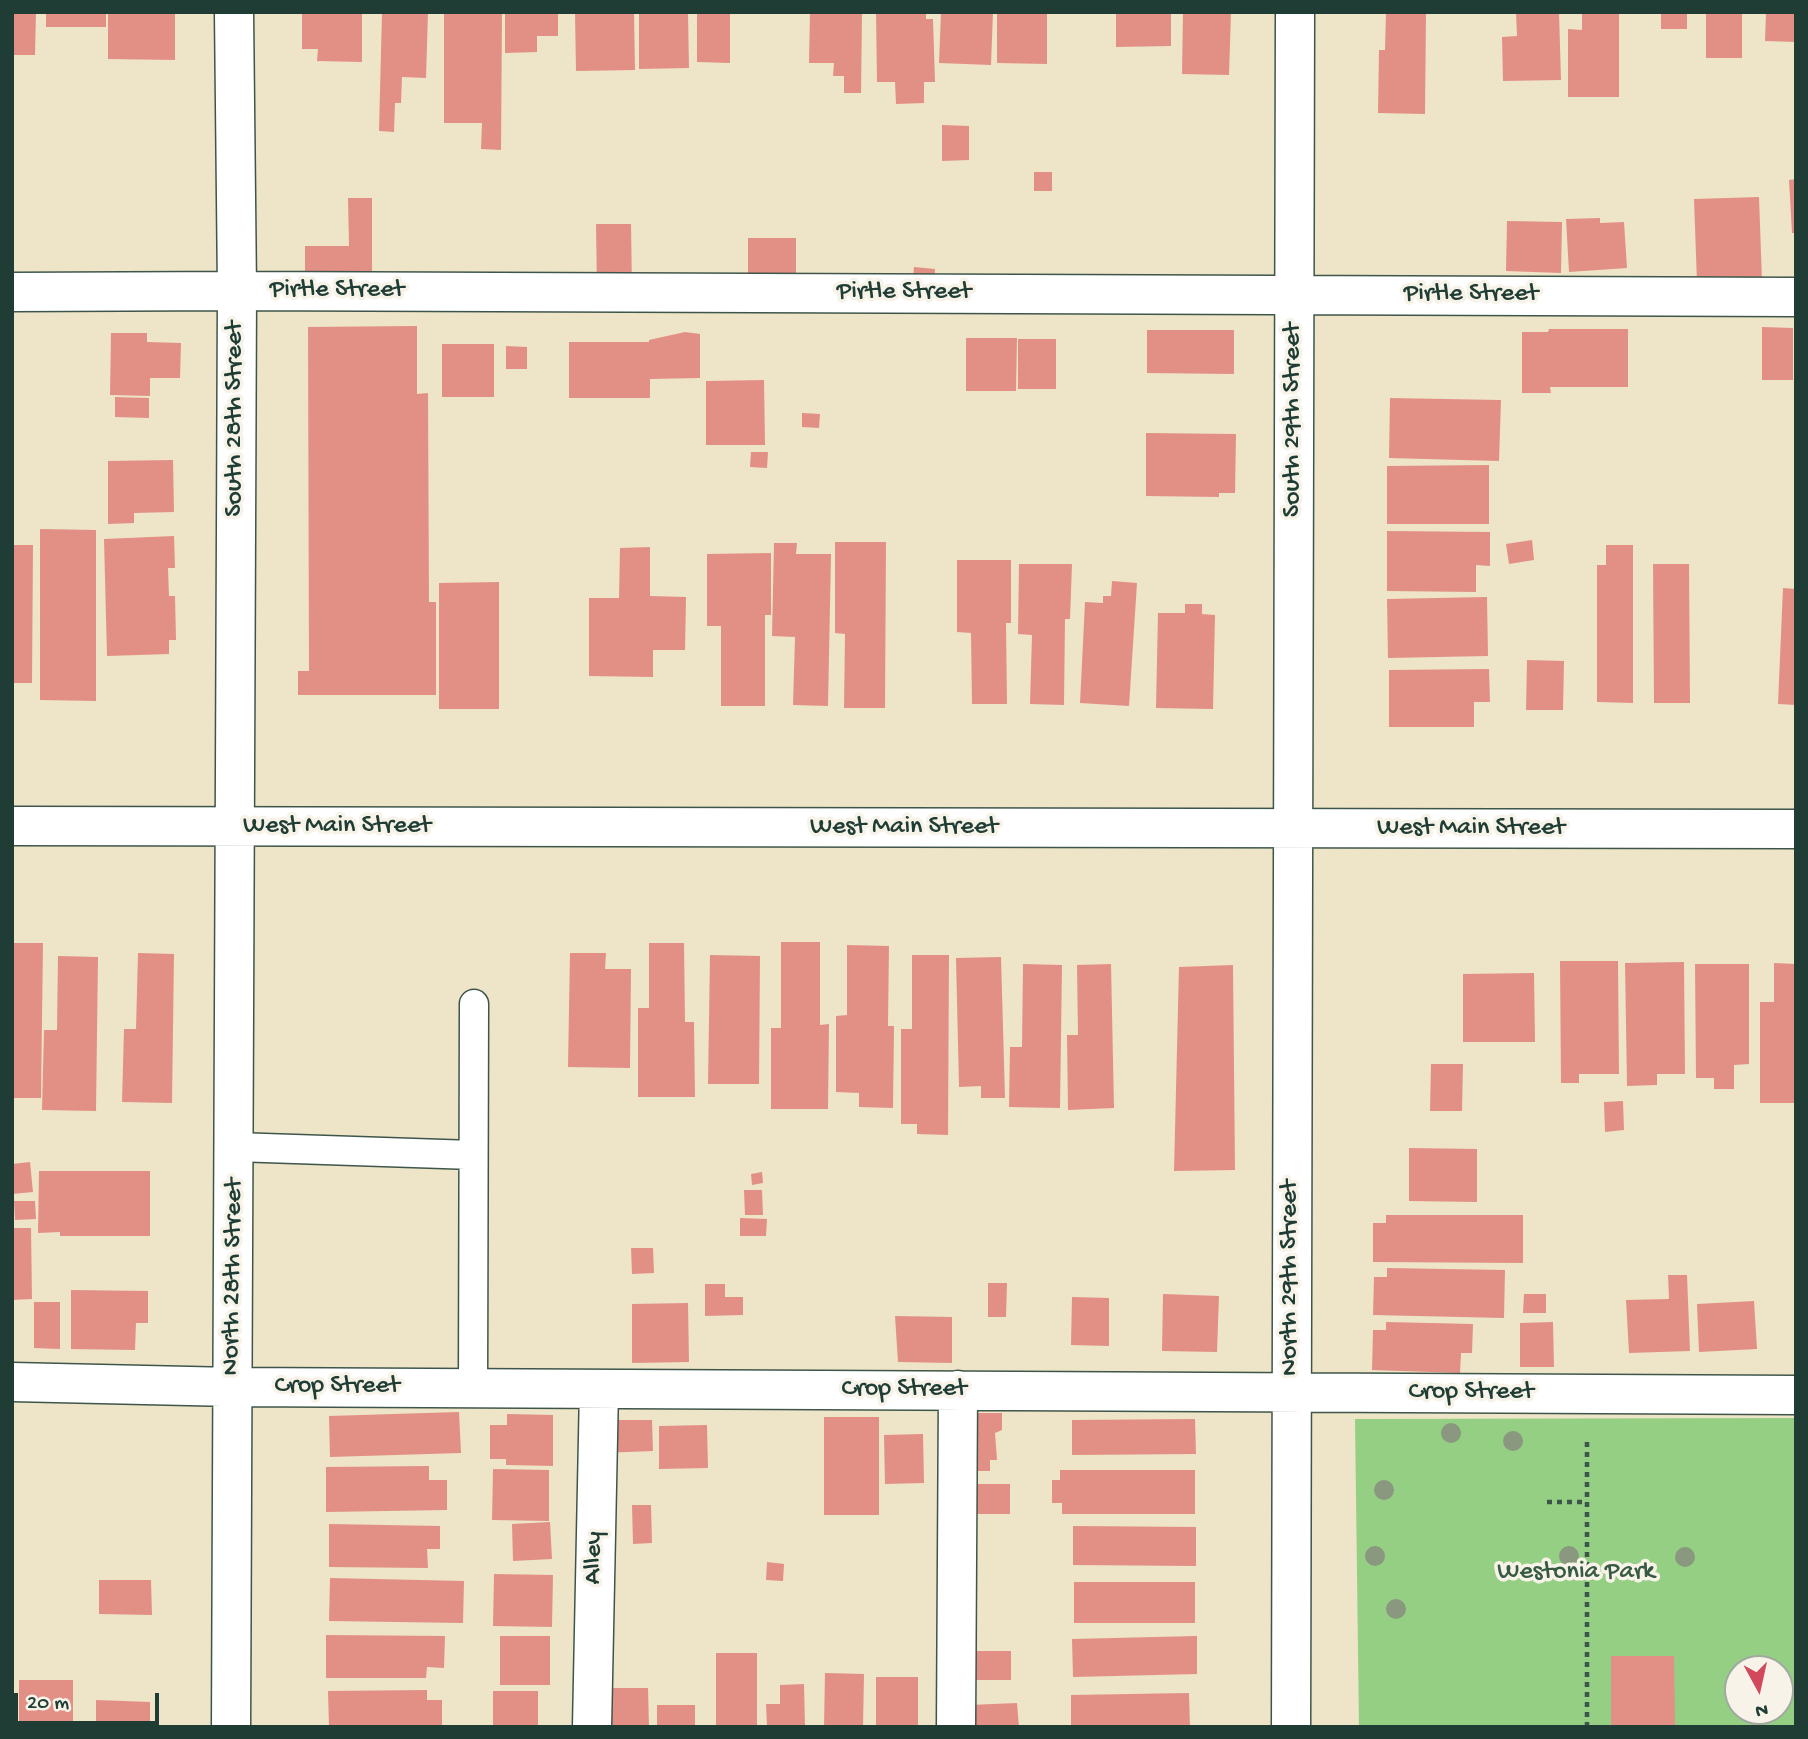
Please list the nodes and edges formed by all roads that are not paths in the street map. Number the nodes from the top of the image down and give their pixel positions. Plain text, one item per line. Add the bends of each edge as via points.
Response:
1 (234, 12) edge
2 (1295, 12) edge
3 (237, 291) junction
4 (12, 292) edge
5 (1294, 295) junction
6 (1796, 297) edge
7 (12, 826) edge
8 (233, 827) junction
9 (1293, 828) junction
10 (1796, 829) edge
11 (474, 1004) dead end
12 (235, 1147) junction
13 (472, 1155) junction
14 (12, 1382) edge
15 (233, 1387) junction
16 (473, 1388) junction
17 (599, 1389) junction
18 (958, 1390) junction
19 (1291, 1392) junction
20 (1796, 1395) edge
21 (230, 1727) edge
22 (592, 1727) edge
23 (956, 1727) edge
24 (1291, 1727) edge

1 - 3 street, South 28th Street
2 - 5 street, South 29th Street
3 - 4 street, Pirtle Street
3 - 5 street, Pirtle Street
3 - 8 street, South 28th Street
5 - 6 street, Pirtle Street
5 - 9 street, South 29th Street
7 - 8 street, West Main Street
8 - 9 street, West Main Street
8 - 12 street, North 28th Street
9 - 10 street, West Main Street
9 - 19 street, North 29th Street
11 - 13 lane
12 - 13 lane
12 - 15 street, North 28th Street
13 - 16 lane
14 - 15 street, Crop Street
15 - 16 street, Crop Street
15 - 21 street, North 28th Street
16 - 17 street, Crop Street
17 - 18 street, Crop Street
17 - 22 street, Alley
18 - 19 street, Crop Street
18 - 23 street
19 - 20 street, Crop Street
19 - 24 street, North 29th Street

